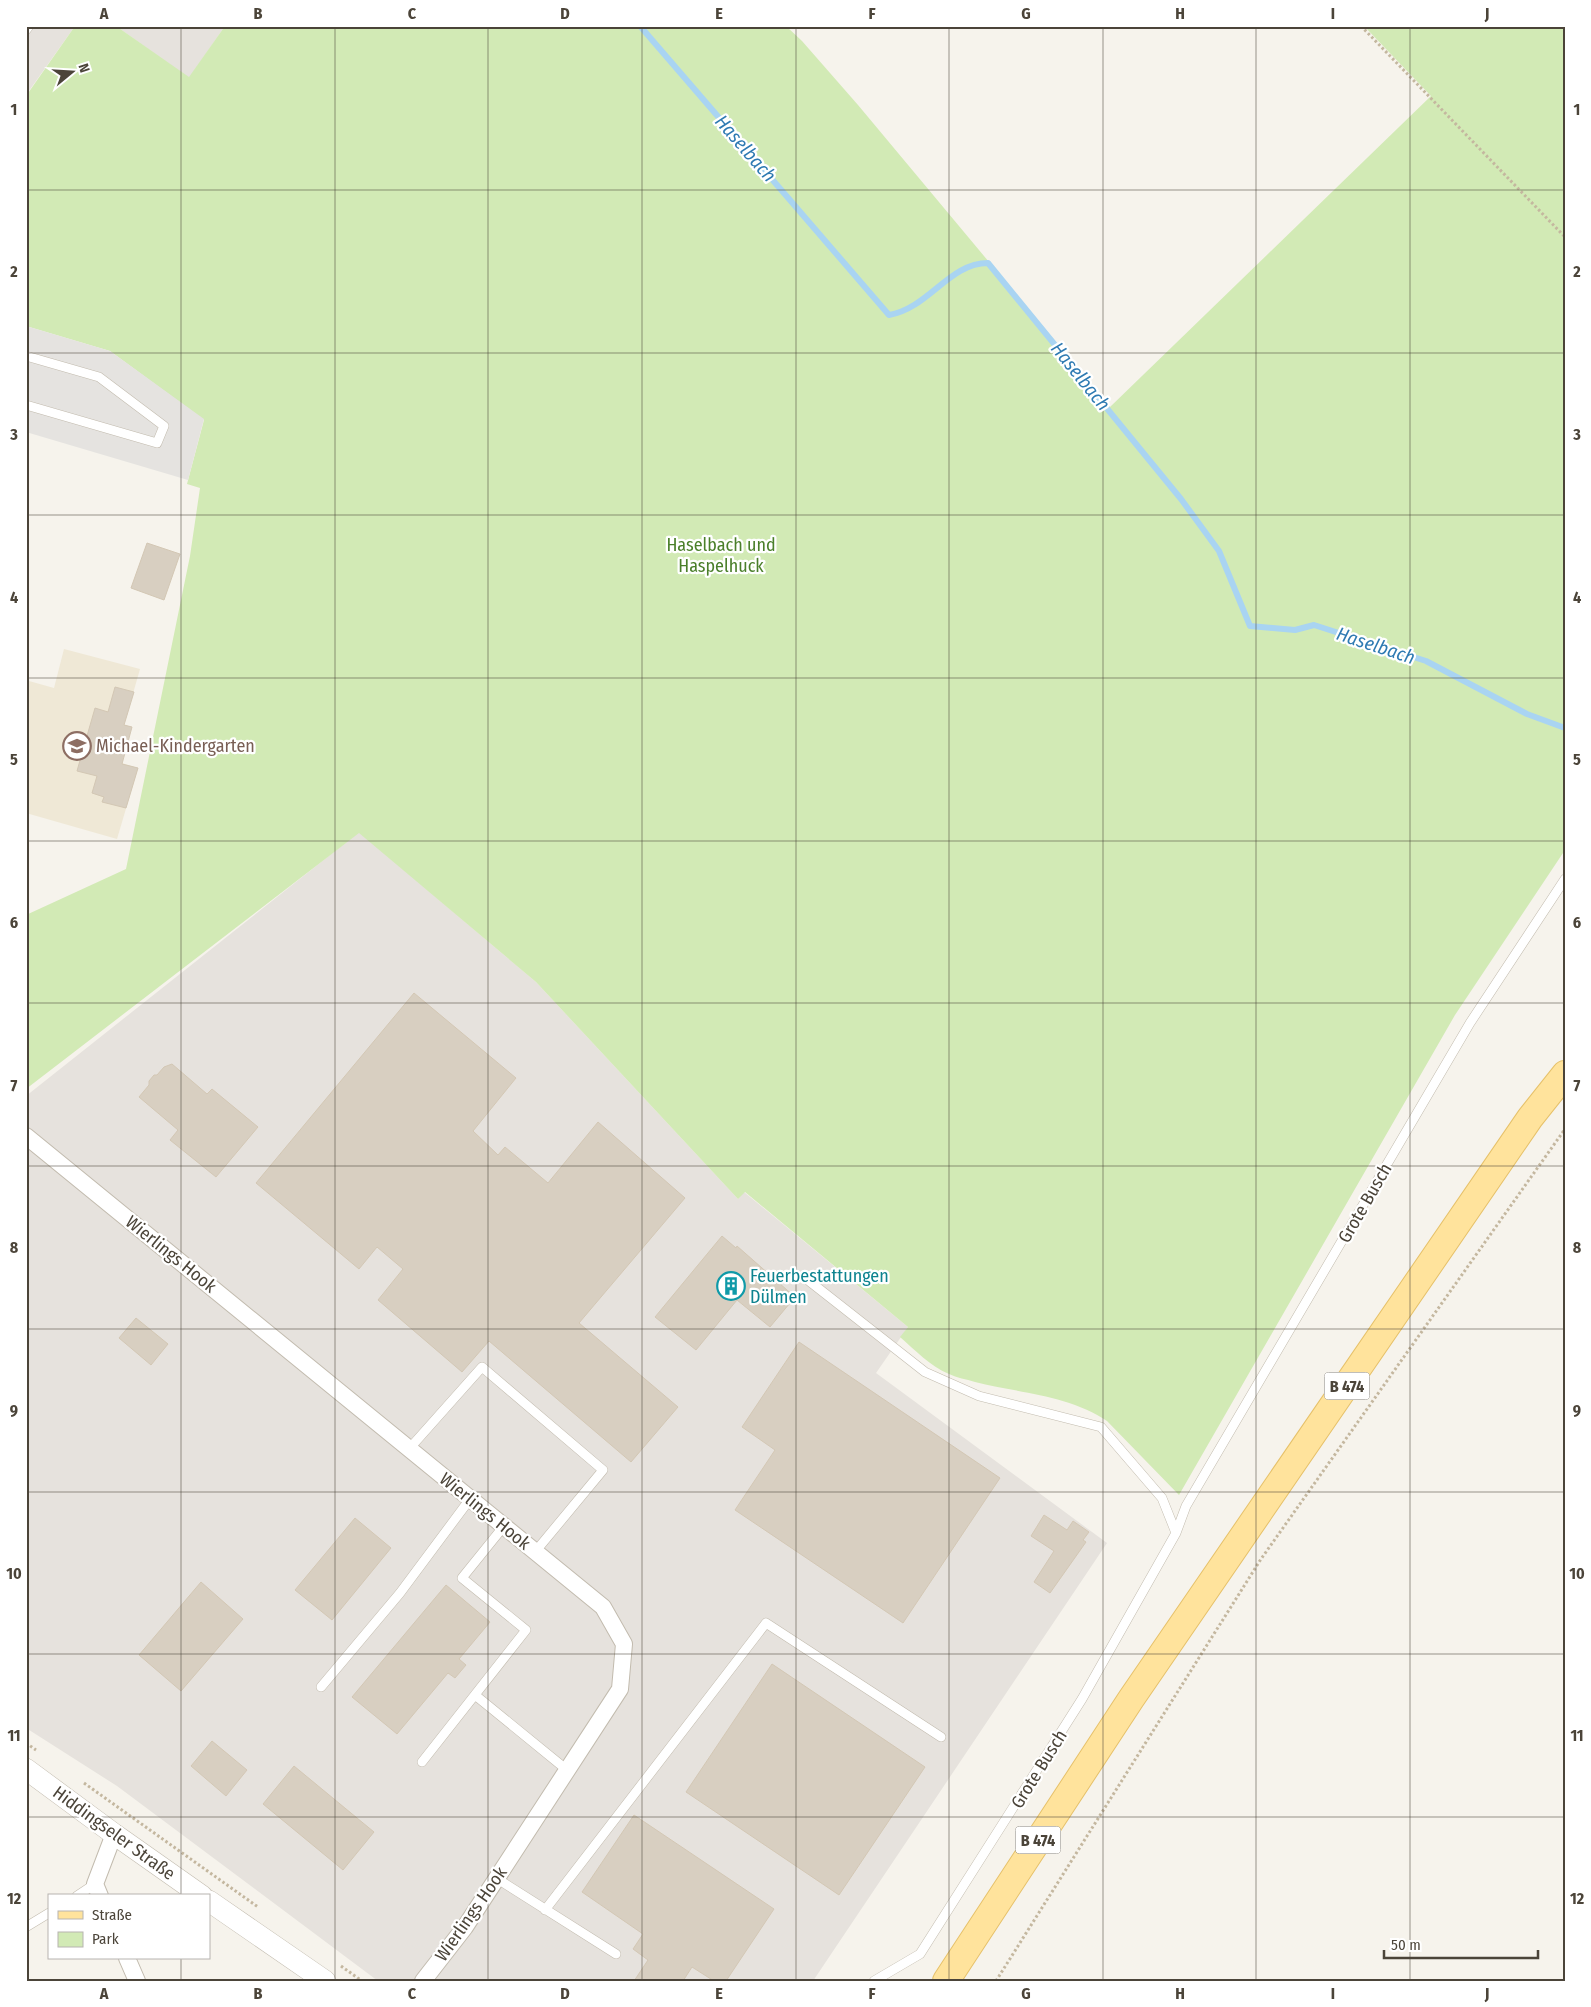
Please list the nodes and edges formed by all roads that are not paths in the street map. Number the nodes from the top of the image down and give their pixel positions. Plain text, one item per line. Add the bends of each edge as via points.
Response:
1 (29, 26) edge
2 (26, 30) edge
3 (26, 356) edge
4 (26, 405) edge
5 (1565, 879) edge
6 (1565, 1074) edge
7 (26, 1136) edge
8 (804, 1277) dead end
9 (409, 1449) junction
10 (470, 1499) junction
11 (504, 1526) junction
12 (1176, 1533) junction
13 (536, 1552) junction
14 (321, 1687) dead end
15 (476, 1695) junction
16 (941, 1737) dead end
17 (422, 1762) dead end
18 (26, 1769) edge
19 (567, 1770) junction
20 (114, 1834) junction
21 (496, 1878) junction
22 (98, 1890) edge
23 (83, 1894) edge
24 (199, 1894) edge
25 (210, 1902) edge
26 (545, 1910) junction
27 (48, 1914) edge
28 (26, 1927) edge
29 (616, 1954) dead end
30 (128, 1960) edge
31 (137, 1981) edge
32 (325, 1981) edge
33 (423, 1981) edge
34 (874, 1981) edge
35 (946, 1981) edge

1 - 2 lane
3 - 4 lane via 99,377 164,426 157,443
5 - 12 lane, Grote Busch via 1470,1023 1186,1506
6 - 35 main road, B 474 via 1530,1118 1131,1699
7 - 9 street, Wierlings Hook
8 - 12 lane via 925,1372 979,1396 1101,1427 1162,1498
9 - 10 street, Wierlings Hook
9 - 13 lane via 482,1367 603,1470
10 - 11 street, Wierlings Hook
10 - 14 lane via 400,1593
11 - 13 street, Wierlings Hook
11 - 15 lane via 462,1578 526,1630
12 - 34 lane, Grote Busch via 1082,1699 920,1954
13 - 19 street, Wierlings Hook via 604,1607 624,1644 620,1689
15 - 17 lane
15 - 19 lane
16 - 26 lane via 766,1624
18 - 20 street, Hiddingseler Straße
19 - 21 street, Wierlings Hook
20 - 22 street
20 - 24 street, Hiddingseler Straße
21 - 26 lane
21 - 33 street, Wierlings Hook via 465,1927
22 - 23 lane
25 - 32 street
26 - 29 lane
27 - 28 lane
30 - 31 street

